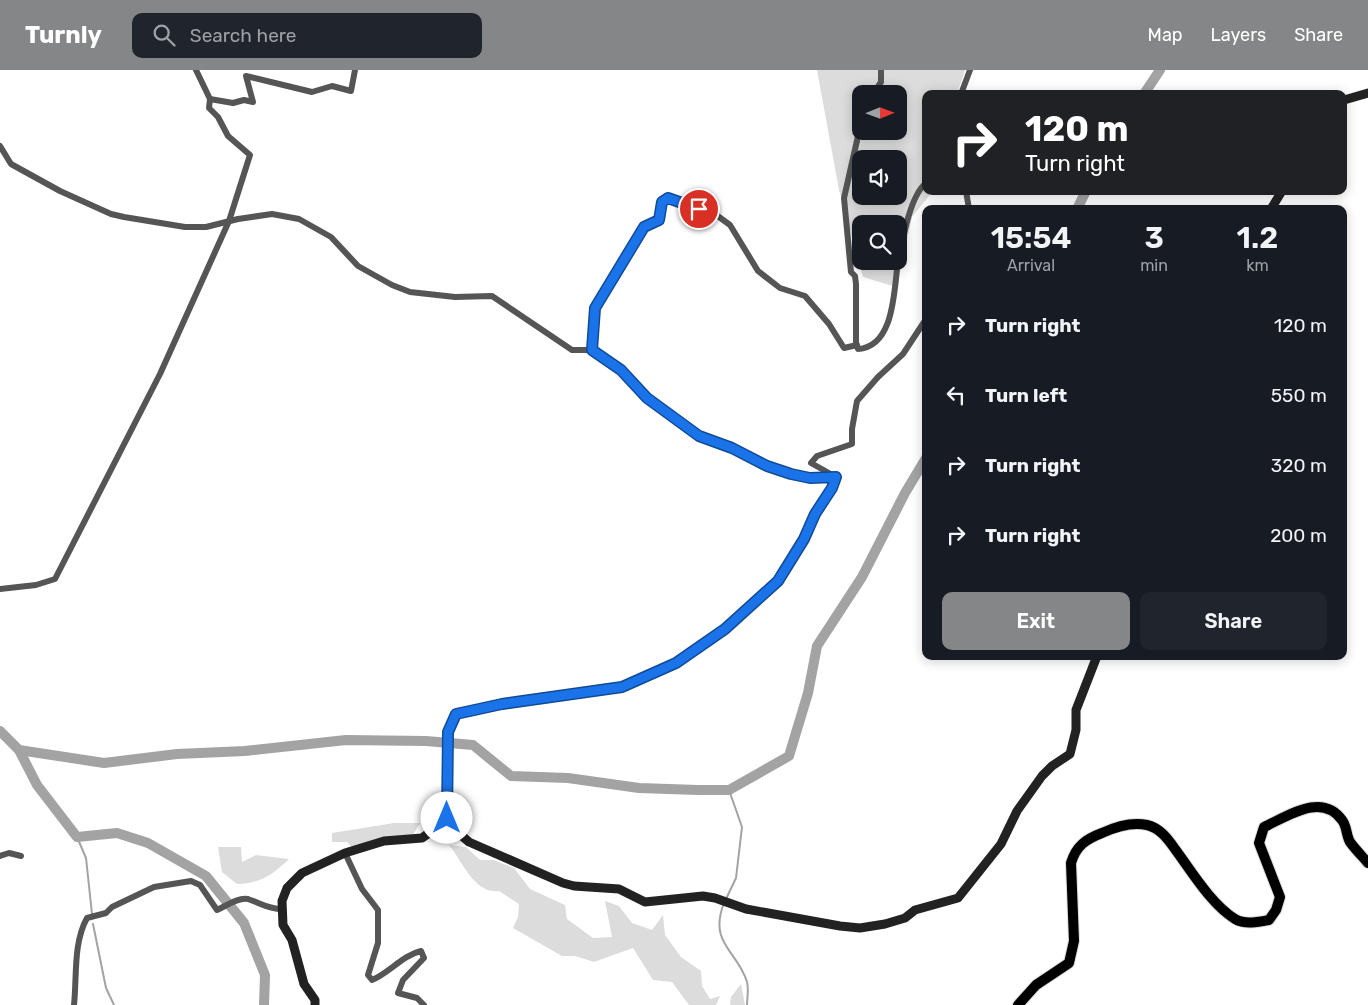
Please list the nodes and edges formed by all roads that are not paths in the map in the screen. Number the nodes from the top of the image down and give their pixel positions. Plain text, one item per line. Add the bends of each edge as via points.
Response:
1 (196, 70) edge
2 (356, 70) edge
3 (881, 70) edge
4 (970, 70) edge
5 (879, 85) edge
6 (962, 90) edge
7 (1368, 92) edge
8 (210, 99) junction
9 (1347, 99) edge
10 (857, 140) edge
11 (0, 146) edge
12 (922, 186) edge
13 (229, 221) junction
14 (907, 224) edge
15 (897, 270) edge
16 (922, 325) edge
17 (857, 345) junction
18 (592, 350) junction
19 (836, 477) junction
20 (0, 589) edge
21 (1096, 660) edge
22 (447, 821) junction
23 (345, 853) junction
24 (0, 856) edge
25 (21, 856) dead end
26 (1368, 862) edge
27 (282, 909) junction
28 (74, 1005) edge
29 (315, 1005) edge
30 (424, 1005) edge
31 (1018, 1005) edge

1 - 8 street
2 - 8 street via 352,91 332,86 312,92 246,76 253,102
3 - 5 street
4 - 6 street
7 - 9 main road
8 - 13 street via 209,108 228,136 250,155
10 - 17 street via 844,198 851,272 856,284
11 - 13 street via 11,164 110,214 186,227 206,227
12 - 14 street
13 - 18 street via 272,214 299,219 332,237 358,266 392,285 410,292 492,296 572,350
13 - 20 street via 160,374 55,579 36,585
15 - 17 street via 889,319 875,343 858,349
16 - 19 street via 903,354 857,401 852,444 817,456 811,463
17 - 18 street via 844,348 805,296 780,288 758,271 730,225 715,214 668,198 662,202 659,220 644,227 595,308
18 - 19 street via 621,370 647,398 699,436 791,474 810,478
19 - 22 street via 778,581 725,629 676,663 622,687 495,705 456,714 448,732
21 - 22 main road via 1076,710 1076,730 1070,754 1042,776 1017,811 990,859 976,872 958,898 915,910 892,922 860,928 746,909 715,898 694,897 655,903 645,902 619,889 574,886 469,842
22 - 23 main road via 422,838 384,841
23 - 27 main road via 302,874 287,888
23 - 30 street via 362,889 378,910 378,943 368,975 372,980 413,953 421,952 424,958 403,980 398,993 417,998
24 - 25 street via 9,853
26 - 31 highway via 1350,841 1343,820 1323,806 1308,807 1264,827 1259,843 1280,897 1269,920 1254,923 1236,920 1205,890 1164,834 1148,825 1132,824 1103,832 1081,843 1071,863 1074,941 1069,963 1036,985
27 - 28 street via 271,910 247,899 236,900 217,910 197,882 191,881 154,887 112,906 106,913 86,918 82,926
27 - 29 main road via 283,925 292,940 304,984

